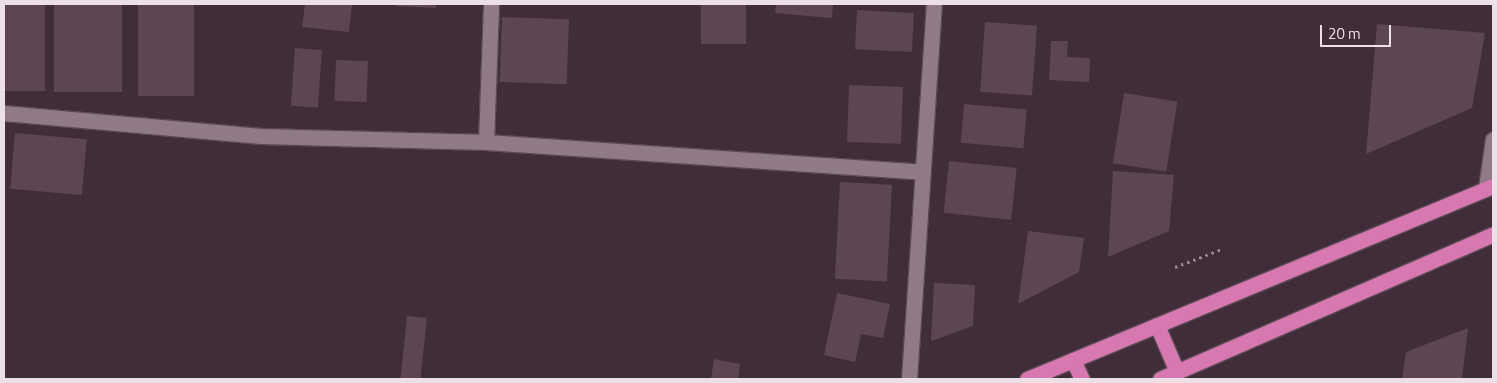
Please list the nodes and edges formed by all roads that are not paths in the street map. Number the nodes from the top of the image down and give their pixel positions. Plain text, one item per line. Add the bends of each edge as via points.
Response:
1 (491, 4) edge
2 (934, 4) edge
3 (4, 113) edge
4 (1493, 139) edge
5 (486, 142) junction
6 (922, 172) junction
7 (1490, 187) edge
8 (1493, 234) edge
9 (1157, 325) junction
10 (1073, 360) junction
11 (1177, 372) junction
12 (909, 379) edge
13 (1027, 379) edge
14 (1082, 379) edge
15 (1160, 379) edge

1 - 5 street
2 - 6 street
3 - 5 street via 261,136
4 - 7 street
5 - 6 street
6 - 12 street
7 - 9 highway
8 - 11 highway
9 - 10 highway
9 - 11 highway
10 - 13 highway
10 - 14 highway
11 - 15 highway

